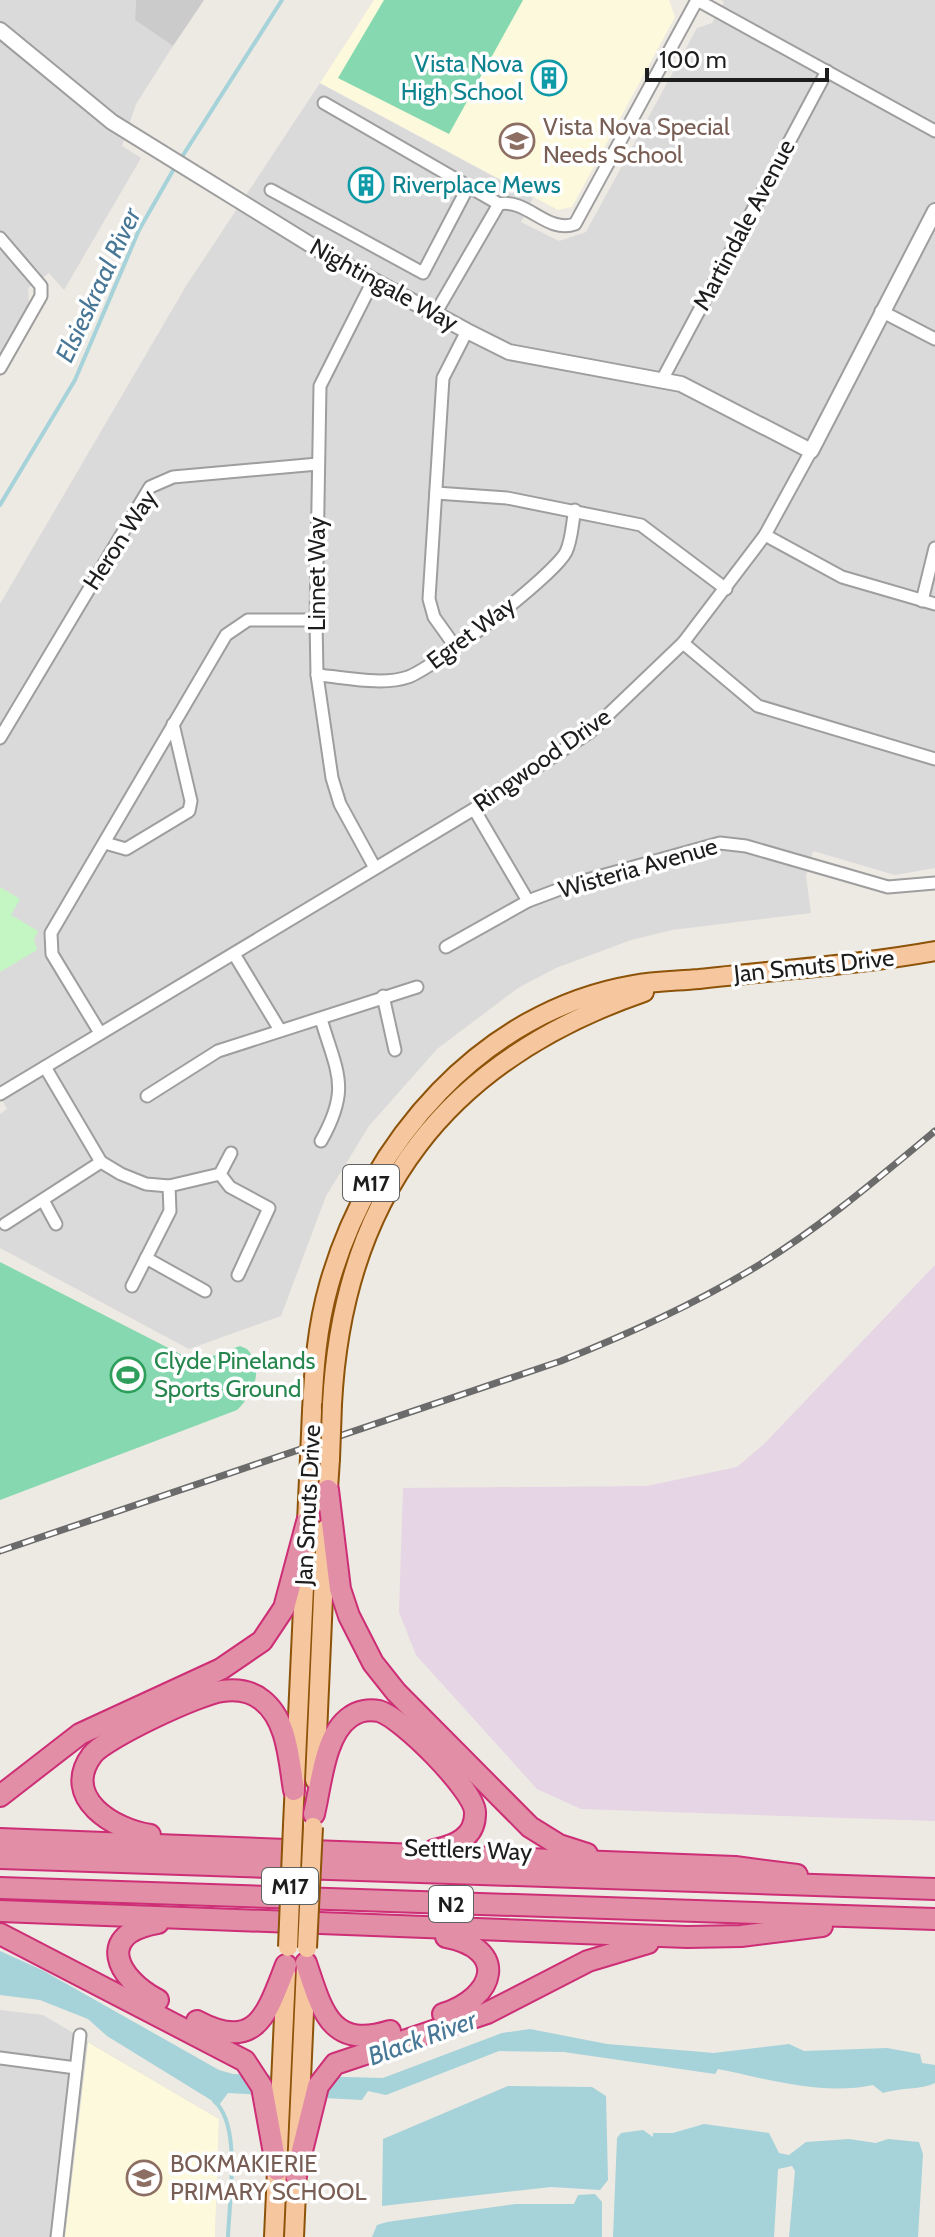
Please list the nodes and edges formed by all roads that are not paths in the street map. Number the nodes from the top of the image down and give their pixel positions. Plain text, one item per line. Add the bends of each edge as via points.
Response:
1 (697, 0) edge
2 (0, 30) edge
3 (827, 71) junction
4 (324, 103) dead end
5 (935, 131) edge
6 (468, 187) junction
7 (271, 190) dead end
8 (499, 204) junction
9 (935, 211) edge
10 (0, 238) edge
11 (373, 281) junction
12 (881, 311) junction
13 (435, 314) junction
14 (467, 331) junction
15 (935, 339) edge
16 (0, 368) edge
17 (662, 380) junction
18 (811, 451) junction
19 (318, 464) junction
20 (436, 493) junction
21 (575, 510) junction
22 (765, 535) junction
23 (935, 548) edge
24 (726, 589) junction
25 (922, 601) junction
26 (935, 604) edge
27 (316, 620) junction
28 (683, 643) junction
29 (454, 645) junction
30 (317, 675) junction
31 (173, 724) junction
32 (0, 738) edge
33 (935, 759) edge
34 (474, 809) junction
35 (105, 843) junction
36 (375, 868) junction
37 (935, 883) edge
38 (528, 901) junction
39 (446, 947) dead end
40 (935, 951) edge
41 (234, 954) junction
42 (693, 979) junction
43 (417, 987) dead end
44 (383, 996) junction
45 (321, 1019) junction
46 (280, 1030) junction
47 (100, 1033) junction
48 (395, 1050) dead end
49 (45, 1067) junction
50 (0, 1094) edge
51 (147, 1096) dead end
52 (321, 1141) dead end
53 (231, 1153) dead end
54 (101, 1162) junction
55 (220, 1174) junction
56 (169, 1186) junction
57 (43, 1200) junction
58 (5, 1224) dead end
59 (56, 1224) dead end
60 (146, 1258) junction
61 (238, 1275) dead end
62 (132, 1286) dead end
63 (205, 1291) dead end
64 (328, 1490) junction
65 (307, 1522) junction
66 (294, 1790) junction
67 (0, 1796) edge
68 (313, 1821) junction
69 (0, 1839) edge
70 (225, 1847) junction
71 (414, 1854) junction
72 (0, 1858) edge
73 (626, 1862) junction
74 (880, 1887) junction
75 (0, 1888) edge
76 (935, 1889) edge
77 (0, 1911) edge
78 (902, 1917) junction
79 (935, 1919) edge
80 (182, 1920) junction
81 (391, 1927) junction
82 (0, 1934) edge
83 (687, 1937) junction
84 (297, 1956) junction
85 (80, 2035) dead end
86 (0, 2058) edge
87 (76, 2068) junction
88 (290, 2103) junction
89 (287, 2172) junction
90 (57, 2237) edge
91 (274, 2237) edge
92 (294, 2237) edge

1 - 3 street
1 - 8 street via 575,224 557,226 518,206
2 - 11 street, Nightingale Way via 91,108
3 - 5 street
3 - 17 street, Martindale Avenue
4 - 6 street
6 - 7 street via 423,273
6 - 8 street
8 - 13 street
9 - 12 street, Ringwood Drive
10 - 16 street via 41,286 41,296
11 - 13 street, Nightingale Way
11 - 19 street, Linnet Way via 320,386
12 - 15 street
12 - 18 street, Ringwood Drive
13 - 14 street, Nightingale Way
14 - 17 street, Nightingale Way via 509,352
14 - 20 street via 443,378
17 - 18 street, Nightingale Way via 699,391
18 - 22 street, Ringwood Drive
19 - 27 street, Linnet Way
19 - 32 street, Heron Way via 173,477 150,487
20 - 21 street
20 - 29 street via 429,599 434,617
21 - 24 street via 641,525
21 - 29 street, Egret Way via 569,544 558,562 497,617
22 - 24 street, Ringwood Drive
22 - 25 street via 842,577
23 - 25 street
24 - 28 street, Ringwood Drive
25 - 26 street
27 - 30 street, Linnet Way
27 - 31 street via 261,618 236,626
28 - 33 street via 758,706
28 - 34 street, Ringwood Drive via 590,732
29 - 30 street, Egret Way via 419,672 398,680
30 - 36 street, Linnet Way via 332,778
31 - 35 street
31 - 35 street via 189,811 126,849
34 - 36 street, Ringwood Drive
34 - 38 street, Wisteria Avenue
35 - 47 street via 49,942
36 - 41 street, Ringwood Drive
37 - 38 street, Wisteria Avenue via 888,887 720,843
38 - 39 street, Wisteria Avenue
40 - 42 main road, Jan Smuts Drive / M17
41 - 46 street
41 - 47 street, Ringwood Drive
42 - 64 main road, Jan Smuts Drive / M17, bridge via 598,1009 540,1036 486,1075 434,1125 387,1194 357,1261 340,1323
42 - 65 main road, Jan Smuts Drive / M17, bridge via 634,984 566,1005 510,1033 478,1056 420,1113 375,1174 336,1261 318,1339
43 - 44 street
44 - 45 street
44 - 48 street
45 - 46 street
45 - 52 street via 341,1087 337,1114
46 - 51 street via 218,1051
47 - 49 street, Ringwood Drive
49 - 50 street, Ringwood Drive
49 - 54 street
53 - 55 street
54 - 56 street via 146,1184
54 - 57 street
55 - 56 street
55 - 61 street via 230,1187 269,1208
56 - 60 street via 170,1211
57 - 58 street
57 - 59 street
60 - 62 street
60 - 63 street
64 - 68 main road, Jan Smuts Drive / M17
64 - 73 highway via 345,1605 387,1682 530,1827 559,1845
65 - 66 main road, Jan Smuts Drive / M17
65 - 67 highway via 284,1608 262,1641 221,1669 80,1734
66 - 70 highway via 275,1714 246,1692 213,1693 118,1736 92,1755 85,1771 86,1793 105,1819 137,1833
66 - 84 main road, Jan Smuts Drive / M17, bridge
68 - 71 highway via 340,1727 359,1713 383,1713 460,1783 474,1806 473,1824 464,1839
68 - 84 main road, Jan Smuts Drive / M17, bridge
69 - 70 highway
70 - 71 highway
71 - 73 highway
72 - 74 highway, Settlers Way / N2
73 - 74 highway via 735,1867
74 - 76 highway, Settlers Way / N2
75 - 78 highway, N2
77 - 80 highway
78 - 79 highway, N2
78 - 83 highway via 741,1936
80 - 81 highway
80 - 84 highway via 132,1931 121,1946 119,1964 139,1990 213,2029 238,2033 259,2024
81 - 83 highway
81 - 84 highway via 475,1946 488,1967 482,1992 460,2008 358,2037 327,2017
82 - 88 highway via 215,2044 251,2067
83 - 88 highway via 618,1950 509,2004 355,2055
84 - 88 main road, Jan Smuts Drive / M17
85 - 87 street
86 - 87 street
87 - 90 street
88 - 89 highway
88 - 89 highway
89 - 91 main road
89 - 92 main road

